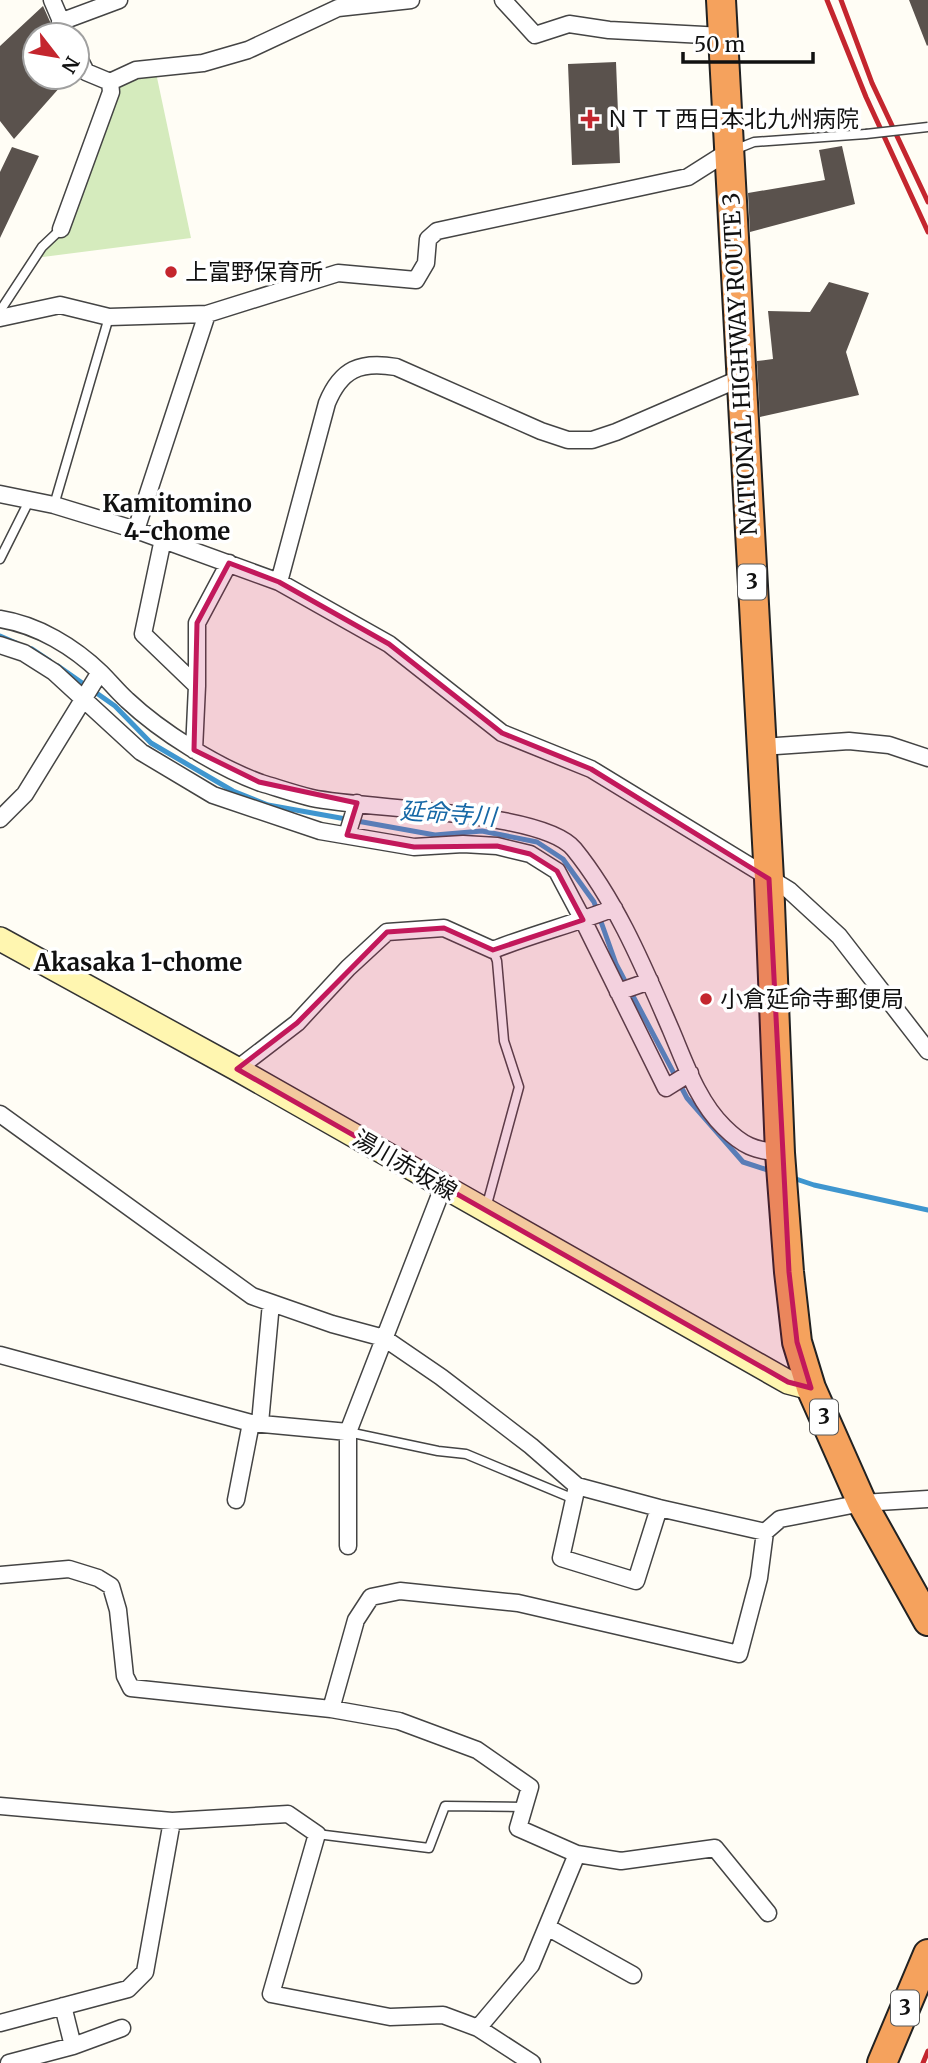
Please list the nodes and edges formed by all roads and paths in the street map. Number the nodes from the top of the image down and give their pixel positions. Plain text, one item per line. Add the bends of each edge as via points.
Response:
1 (52, 0) edge
2 (118, 0) edge
3 (411, 0) edge
4 (503, 0) edge
5 (721, 0) edge
6 (337, 4) edge
7 (61, 21) edge
8 (78, 21) edge
9 (723, 36) junction
10 (91, 74) edge
11 (110, 82) junction
12 (928, 127) edge
13 (729, 151) junction
14 (61, 229) joint
15 (0, 311) edge
16 (207, 314) junction
17 (110, 317) junction
18 (0, 318) edge
19 (741, 378) junction
20 (0, 494) edge
21 (30, 499) junction
22 (54, 505) junction
23 (136, 530) junction
24 (163, 539) junction
25 (0, 559) edge
26 (229, 563) junction
27 (279, 582) junction
28 (0, 620) edge
29 (0, 645) edge
30 (100, 672) junction
31 (197, 686) junction
32 (86, 699) junction
33 (761, 747) junction
34 (194, 750) junction
35 (928, 758) edge
36 (357, 803) junction
37 (0, 819) edge
38 (347, 835) junction
39 (769, 879) junction
40 (614, 908) junction
41 (583, 920) junction
42 (0, 939) edge
43 (493, 950) junction
44 (650, 981) junction
45 (618, 992) junction
46 (928, 1051) edge
47 (237, 1069) junction
48 (690, 1073) junction
49 (0, 1114) edge
50 (781, 1170) junction
51 (443, 1187) junction
52 (485, 1211) junction
53 (271, 1303) junction
54 (384, 1338) junction
55 (0, 1355) edge
56 (811, 1388) junction
57 (255, 1423) junction
58 (348, 1432) junction
59 (575, 1492) junction
60 (928, 1499) edge
61 (236, 1500) dead end
62 (862, 1503) junction
63 (659, 1508) junction
64 (765, 1532) junction
65 (348, 1546) dead end
66 (0, 1575) edge
67 (928, 1621) edge
68 (331, 1709) junction
69 (0, 1806) edge
70 (524, 1807) junction
71 (172, 1821) junction
72 (317, 1834) junction
73 (577, 1854) junction
74 (768, 1913) dead end
75 (547, 1927) junction
76 (928, 1954) edge
77 (633, 1975) dead end
78 (63, 2006) junction
79 (0, 2024) edge
80 (122, 2028) dead end
81 (478, 2028) junction
82 (73, 2046) junction
83 (9, 2063) edge
84 (532, 2063) edge
85 (882, 2063) edge

1 - 7 street
2 - 8 street
3 - 6 street
4 - 9 street via 535,35 569,24
5 - 9 highway, NATIONAL HIGHWAY ROUTE 3 / 3
6 - 11 street via 248,50 204,63 136,70
9 - 13 highway, NATIONAL HIGHWAY ROUTE 3 / 3
10 - 11 street
11 - 14 street
12 - 13 lane, bridge via 754,142
13 - 16 street via 688,177 437,231 428,239 426,263 416,280 338,273
13 - 19 highway, NATIONAL HIGHWAY ROUTE 3 / 3
14 - 15 lane via 42,247
16 - 17 street
16 - 23 street
17 - 18 street via 60,305
17 - 22 lane
19 - 27 street via 592,440 541,431 396,367 361,366 346,373 327,403
19 - 33 highway, NATIONAL HIGHWAY ROUTE 3 / 3
20 - 21 street
21 - 22 street
21 - 25 lane
22 - 23 street
23 - 24 street
24 - 26 street
24 - 31 street via 143,635
26 - 27 street
26 - 31 street via 197,623
27 - 39 street via 389,643 502,733 591,769
28 - 30 street via 18,622 67,646
29 - 32 street via 24,653
30 - 32 street
30 - 34 street via 127,701
31 - 34 street
32 - 37 street via 25,794
32 - 38 street via 141,752 213,795 283,820
33 - 35 street via 849,741 889,745
33 - 39 highway, NATIONAL HIGHWAY ROUTE 3 / 3
34 - 36 street via 259,782 313,798
36 - 38 street
36 - 40 street via 509,821 561,837
38 - 41 street via 414,847 498,846 530,854 557,872
39 - 46 street via 789,890 839,936
39 - 50 highway, NATIONAL HIGHWAY ROUTE 3 / 3
40 - 41 street
40 - 44 street
41 - 43 street
41 - 45 street
42 - 47 main road, 湯川赤坂線
43 - 47 street via 444,928 387,932 297,1023
43 - 52 lane via 498,961 504,1041 519,1087
44 - 45 street
44 - 48 street
45 - 48 street via 666,1088
47 - 51 main road, 湯川赤坂線
48 - 50 street via 723,1127
49 - 53 street via 252,1296
50 - 56 highway, NATIONAL HIGHWAY ROUTE 3 / 3 via 797,1342
51 - 52 main road, 湯川赤坂線
51 - 54 street
52 - 56 main road, 湯川赤坂線 via 788,1382
53 - 54 street
53 - 57 street
54 - 58 street
54 - 59 street via 531,1446
55 - 57 street
56 - 62 highway, NATIONAL HIGHWAY ROUTE 3 / 3
57 - 58 street
57 - 61 street
58 - 59 lane via 466,1454
58 - 65 street
59 - 63 street
59 - 63 street via 561,1558 636,1581
60 - 62 street
62 - 64 street via 780,1519
62 - 67 highway, NATIONAL HIGHWAY ROUTE 3 / 3
63 - 64 street
64 - 68 street via 759,1578 739,1654 519,1603 400,1591 371,1597 356,1620
66 - 68 street via 69,1569 111,1586 125,1676 131,1688
68 - 70 street via 399,1721 477,1750 530,1787
69 - 71 street
70 - 72 lane via 445,1806 429,1848
70 - 73 street via 518,1828
71 - 72 street via 288,1814
71 - 78 street via 145,1972 128,1989
72 - 81 street via 271,1994 390,2017 443,2015
73 - 74 street via 621,1861 715,1848
73 - 75 street
75 - 77 street
75 - 81 street via 531,1965
76 - 85 highway, 3
78 - 79 street
78 - 82 street
80 - 82 street
81 - 84 street
82 - 83 street

